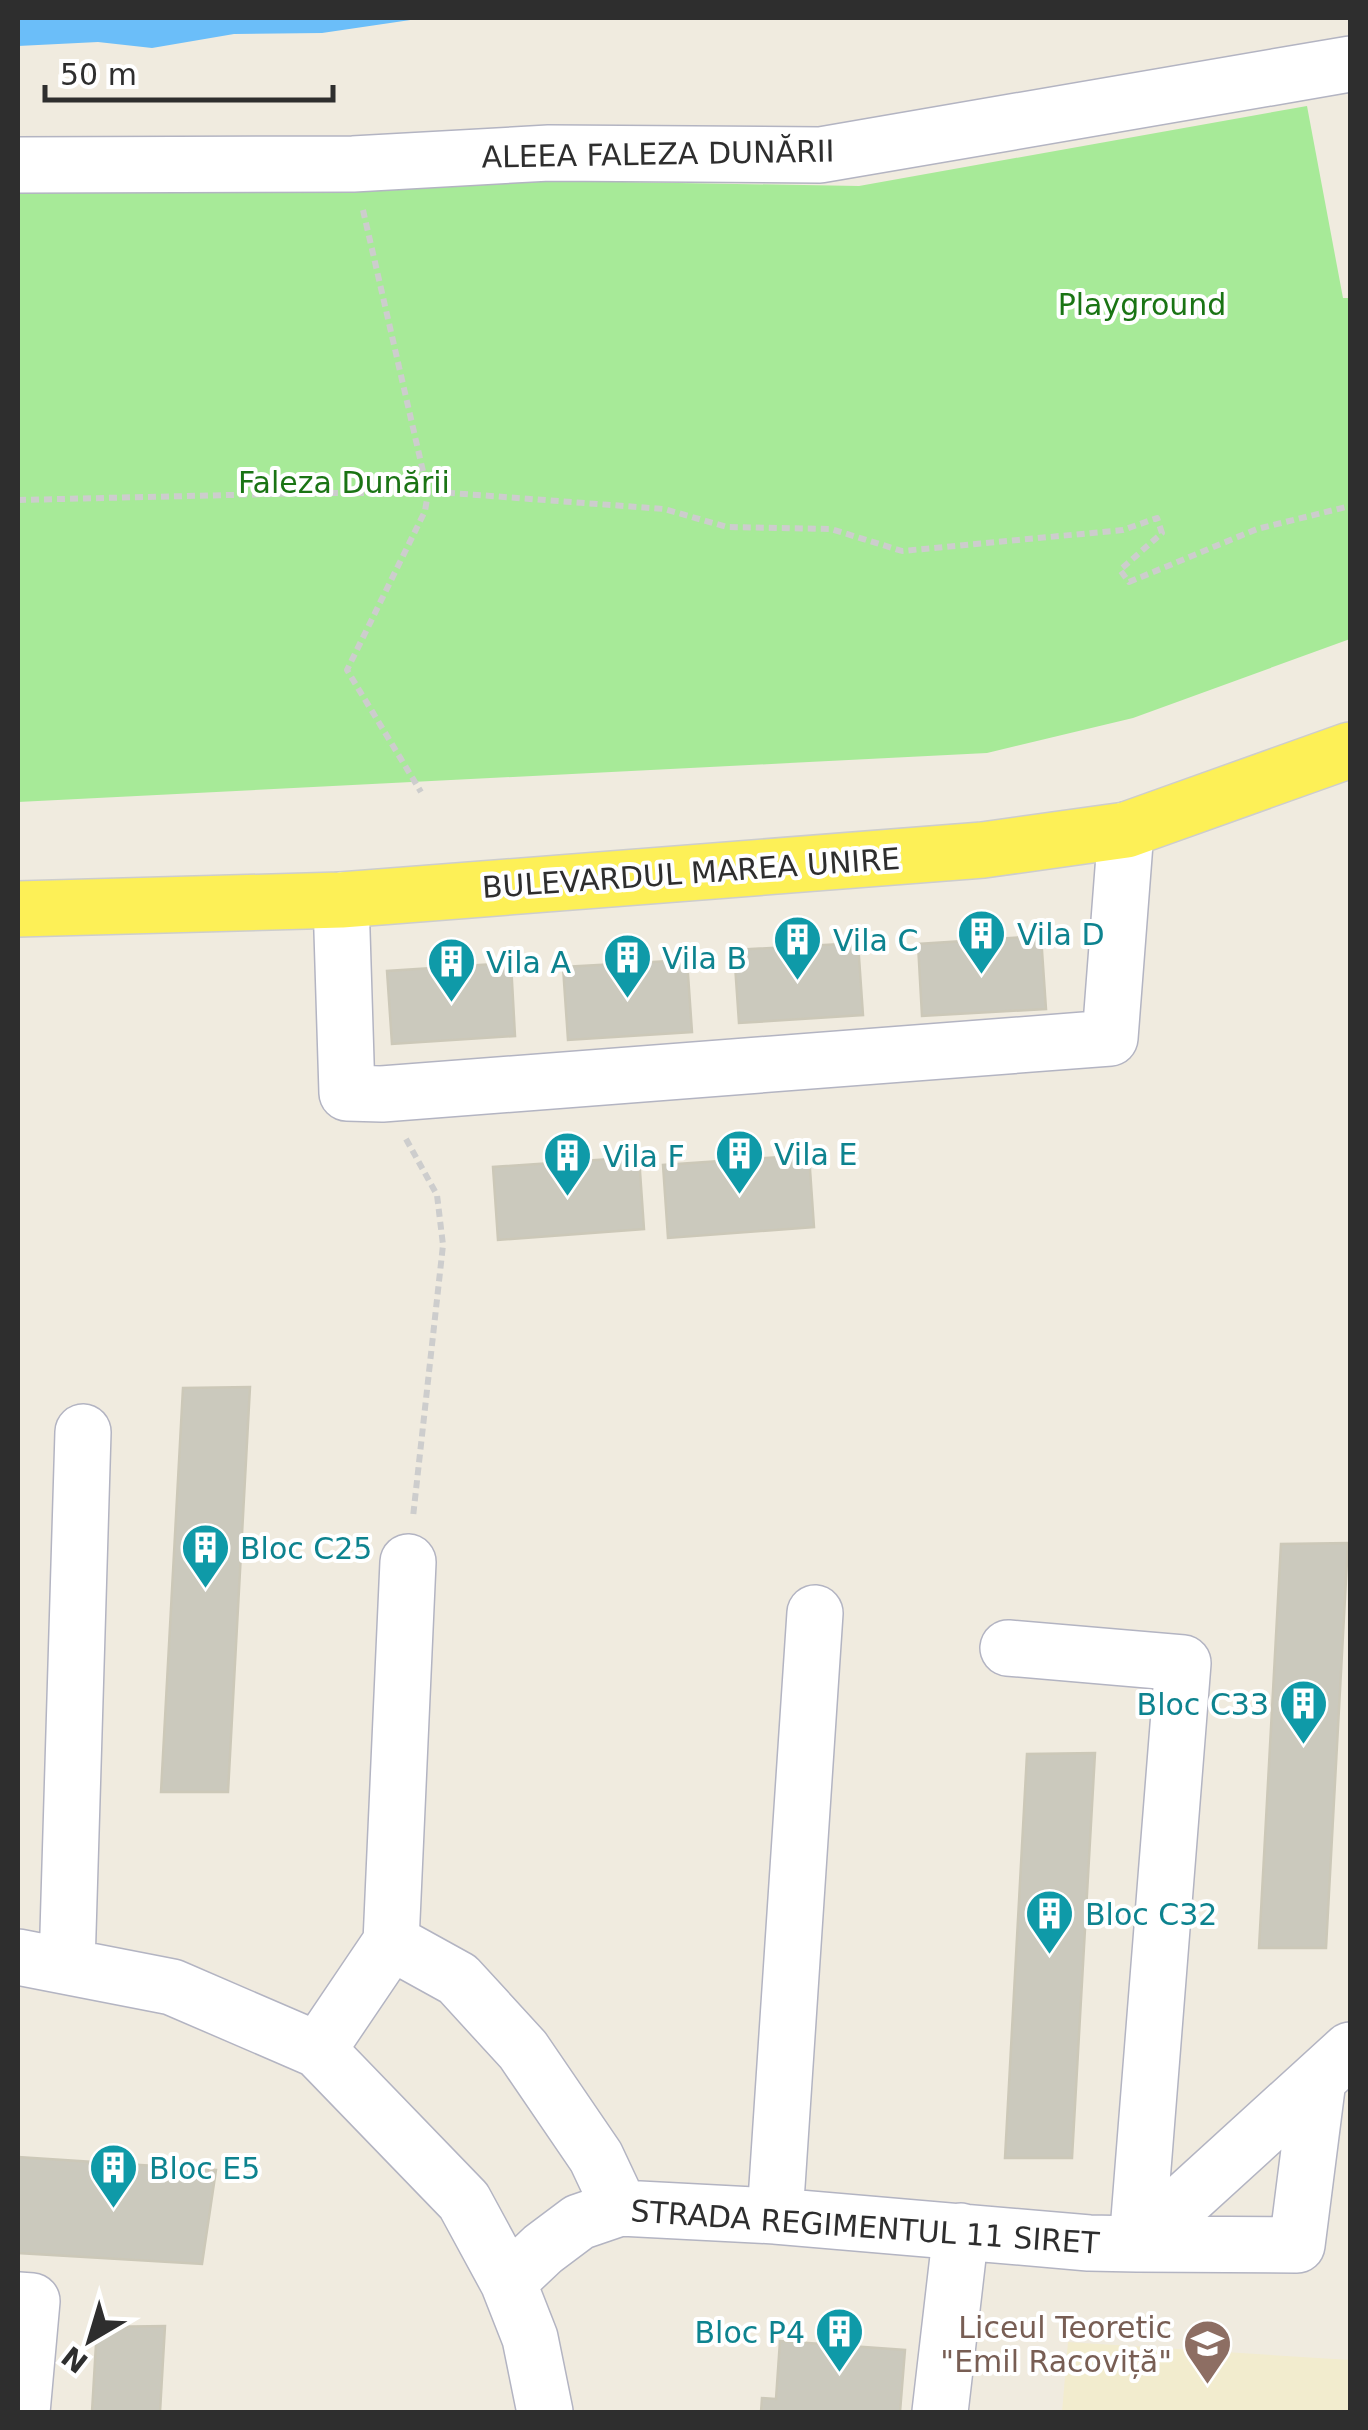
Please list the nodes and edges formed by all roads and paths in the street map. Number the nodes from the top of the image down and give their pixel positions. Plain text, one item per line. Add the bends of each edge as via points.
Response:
1 (1350, 64) edge
2 (352, 164) junction
3 (18, 166) edge
4 (428, 493) junction
5 (18, 500) edge
6 (1350, 506) edge
7 (1350, 750) edge
8 (421, 792) dead end
9 (1126, 830) junction
10 (341, 900) junction
11 (18, 910) edge
12 (382, 1094) junction
13 (83, 1432) dead end
14 (408, 1562) joint
15 (814, 1614) dead end
16 (1008, 1648) dead end
17 (391, 1942) junction
18 (42, 1961) edge
19 (318, 2050) junction
20 (1334, 2065) edge
21 (620, 2208) junction
22 (775, 2216) junction
23 (960, 2231) junction
24 (1137, 2244) junction
25 (508, 2282) junction
26 (18, 2300) edge
27 (22, 2412) edge
28 (545, 2412) edge
29 (940, 2412) edge

1 - 2 street, ALEEA FALEZA DUNĂRII via 820,155 549,152
2 - 3 street, ALEEA FALEZA DUNĂRII
2 - 4 path
4 - 5 path
4 - 6 path via 664,508 727,526 830,529 902,551 1123,530 1158,518 1162,533 1120,570 1128,582 1256,529
4 - 8 path via 347,670
7 - 9 main road, BULEVARDUL MAREA UNIRE
9 - 10 main road, BULEVARDUL MAREA UNIRE via 982,850
9 - 12 street via 1110,1038
10 - 11 main road, BULEVARDUL MAREA UNIRE
10 - 12 street via 347,1093
12 - 14 path via 436,1195 443,1245
13 - 18 street
14 - 17 street
15 - 22 street
16 - 24 street via 1182,1663
17 - 19 street
17 - 21 street via 458,1978 523,2050 596,2157
18 - 19 street via 172,1987
19 - 25 street via 464,2201
20 - 24 street, STRADA REGIMENTUL 11 SIRET
20 - 24 street via 1296,2245
21 - 22 street, STRADA REGIMENTUL 11 SIRET
21 - 25 street, STRADA REGIMENTUL 11 SIRET via 579,2222
22 - 23 street, STRADA REGIMENTUL 11 SIRET
23 - 24 street, STRADA REGIMENTUL 11 SIRET
23 - 29 street
25 - 28 street via 530,2338
26 - 27 street via 32,2302

